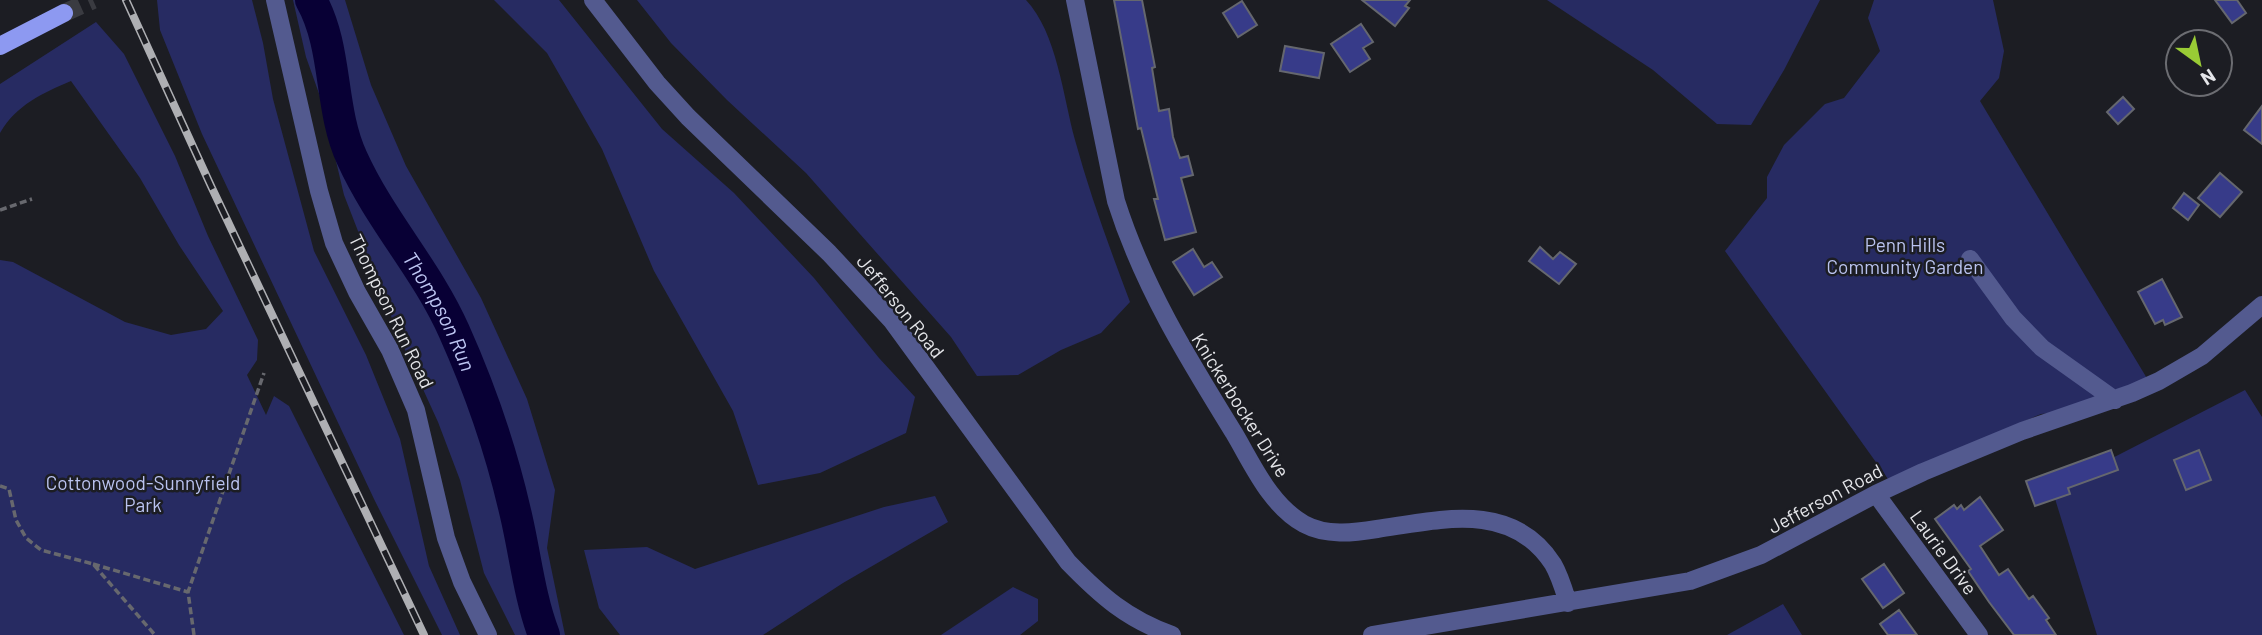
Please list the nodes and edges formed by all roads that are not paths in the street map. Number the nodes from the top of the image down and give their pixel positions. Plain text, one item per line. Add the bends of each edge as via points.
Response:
1 (275, 0) edge
2 (593, 0) edge
3 (1075, 0) edge
4 (64, 13) tunnel mouth
5 (0, 46) edge
6 (1970, 259) dead end
7 (2262, 304) edge
8 (2115, 400) junction
9 (1876, 494) junction
10 (1568, 603) junction
11 (488, 635) edge
12 (1172, 635) edge
13 (1372, 635) edge
14 (1979, 635) edge

1 - 11 street, Thompson Run Road via 334,243 416,410 446,538
2 - 12 street, Jefferson Road via 688,117 829,253 892,321 1068,562 1121,611
3 - 10 street, Knickerbocker Drive via 1125,232 1172,333 1274,498 1302,523 1325,531 1364,531 1459,518 1510,527 1546,555
4 - 5 main road
6 - 8 street via 2012,318 2042,348
7 - 8 street, Jefferson Road via 2181,370
8 - 9 street, Jefferson Road via 2009,436
9 - 10 street, Jefferson Road via 1726,570
9 - 14 street, Laurie Drive
10 - 13 street, Jefferson Road

